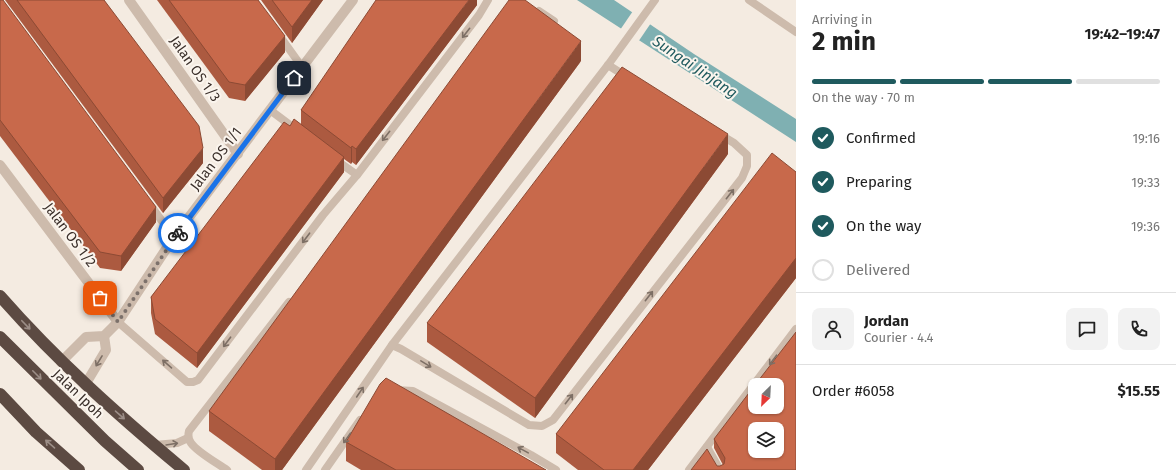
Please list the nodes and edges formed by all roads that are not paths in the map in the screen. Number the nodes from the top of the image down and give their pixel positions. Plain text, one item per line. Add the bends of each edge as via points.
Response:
1 (129, 0) edge
2 (353, 0) edge
3 (488, 0) edge
4 (655, 0) edge
5 (749, 0) edge
6 (530, 5) edge
7 (554, 21) edge
8 (276, 31) edge
9 (796, 32) edge
10 (608, 65) junction
11 (302, 67) junction
12 (635, 82) edge
13 (270, 110) junction
14 (714, 131) edge
15 (307, 138) edge
16 (238, 154) junction
17 (332, 156) edge
18 (0, 165) edge
19 (357, 175) junction
20 (146, 199) edge
21 (174, 237) junction
22 (294, 295) edge
23 (0, 296) edge
24 (118, 322) junction
25 (796, 328) edge
26 (104, 336) junction
27 (0, 337) edge
28 (392, 345) junction
29 (61, 362) junction
30 (85, 385) junction
31 (388, 390) edge
32 (0, 394) edge
33 (363, 415) edge
34 (188, 438) junction
35 (155, 445) junction
36 (708, 447) junction
37 (79, 470) edge
38 (138, 470) edge
39 (184, 470) edge
40 (227, 470) edge
41 (306, 470) edge
42 (325, 470) edge
43 (556, 470) edge
44 (690, 470) edge
45 (720, 470) edge

1 - 16 street, Jalan OS 1/3
2 - 11 street, Jalan OS 1/1
3 -> 19 lane
4 - 10 lane
5 - 9 lane
6 - 7 lane
8 - 11 lane
10 - 12 lane
10 - 28 lane
11 - 13 street, Jalan OS 1/1
13 - 15 lane
13 - 16 street, Jalan OS 1/1
28 -> 14 lane via 529,425 542,426 552,420 742,178 747,166 747,154
16 - 21 street, Jalan OS 1/1
17 - 19 lane
18 - 24 street, Jalan OS 1/2
19 -> 24 lane via 323,215 198,380 187,382
20 - 21 lane
21 - 24 street, Jalan OS 1/1
22 - 34 lane via 196,420
23 -> 29 highway
24 - 26 street, Jalan OS 1/1
25 -> 36 lane
26 - 29 street via 86,337
26 -> 30 street via 106,350
27 -> 38 highway, Jalan Ipoh
41 -> 28 lane
29 - 30 highway
30 -> 35 highway
43 -> 31 lane via 413,391
37 -> 32 highway via 36,432
33 -> 42 lane
35 -> 34 lane via 177,443
34 - 40 lane via 205,456
35 - 39 highway
36 - 44 lane
36 - 45 lane

